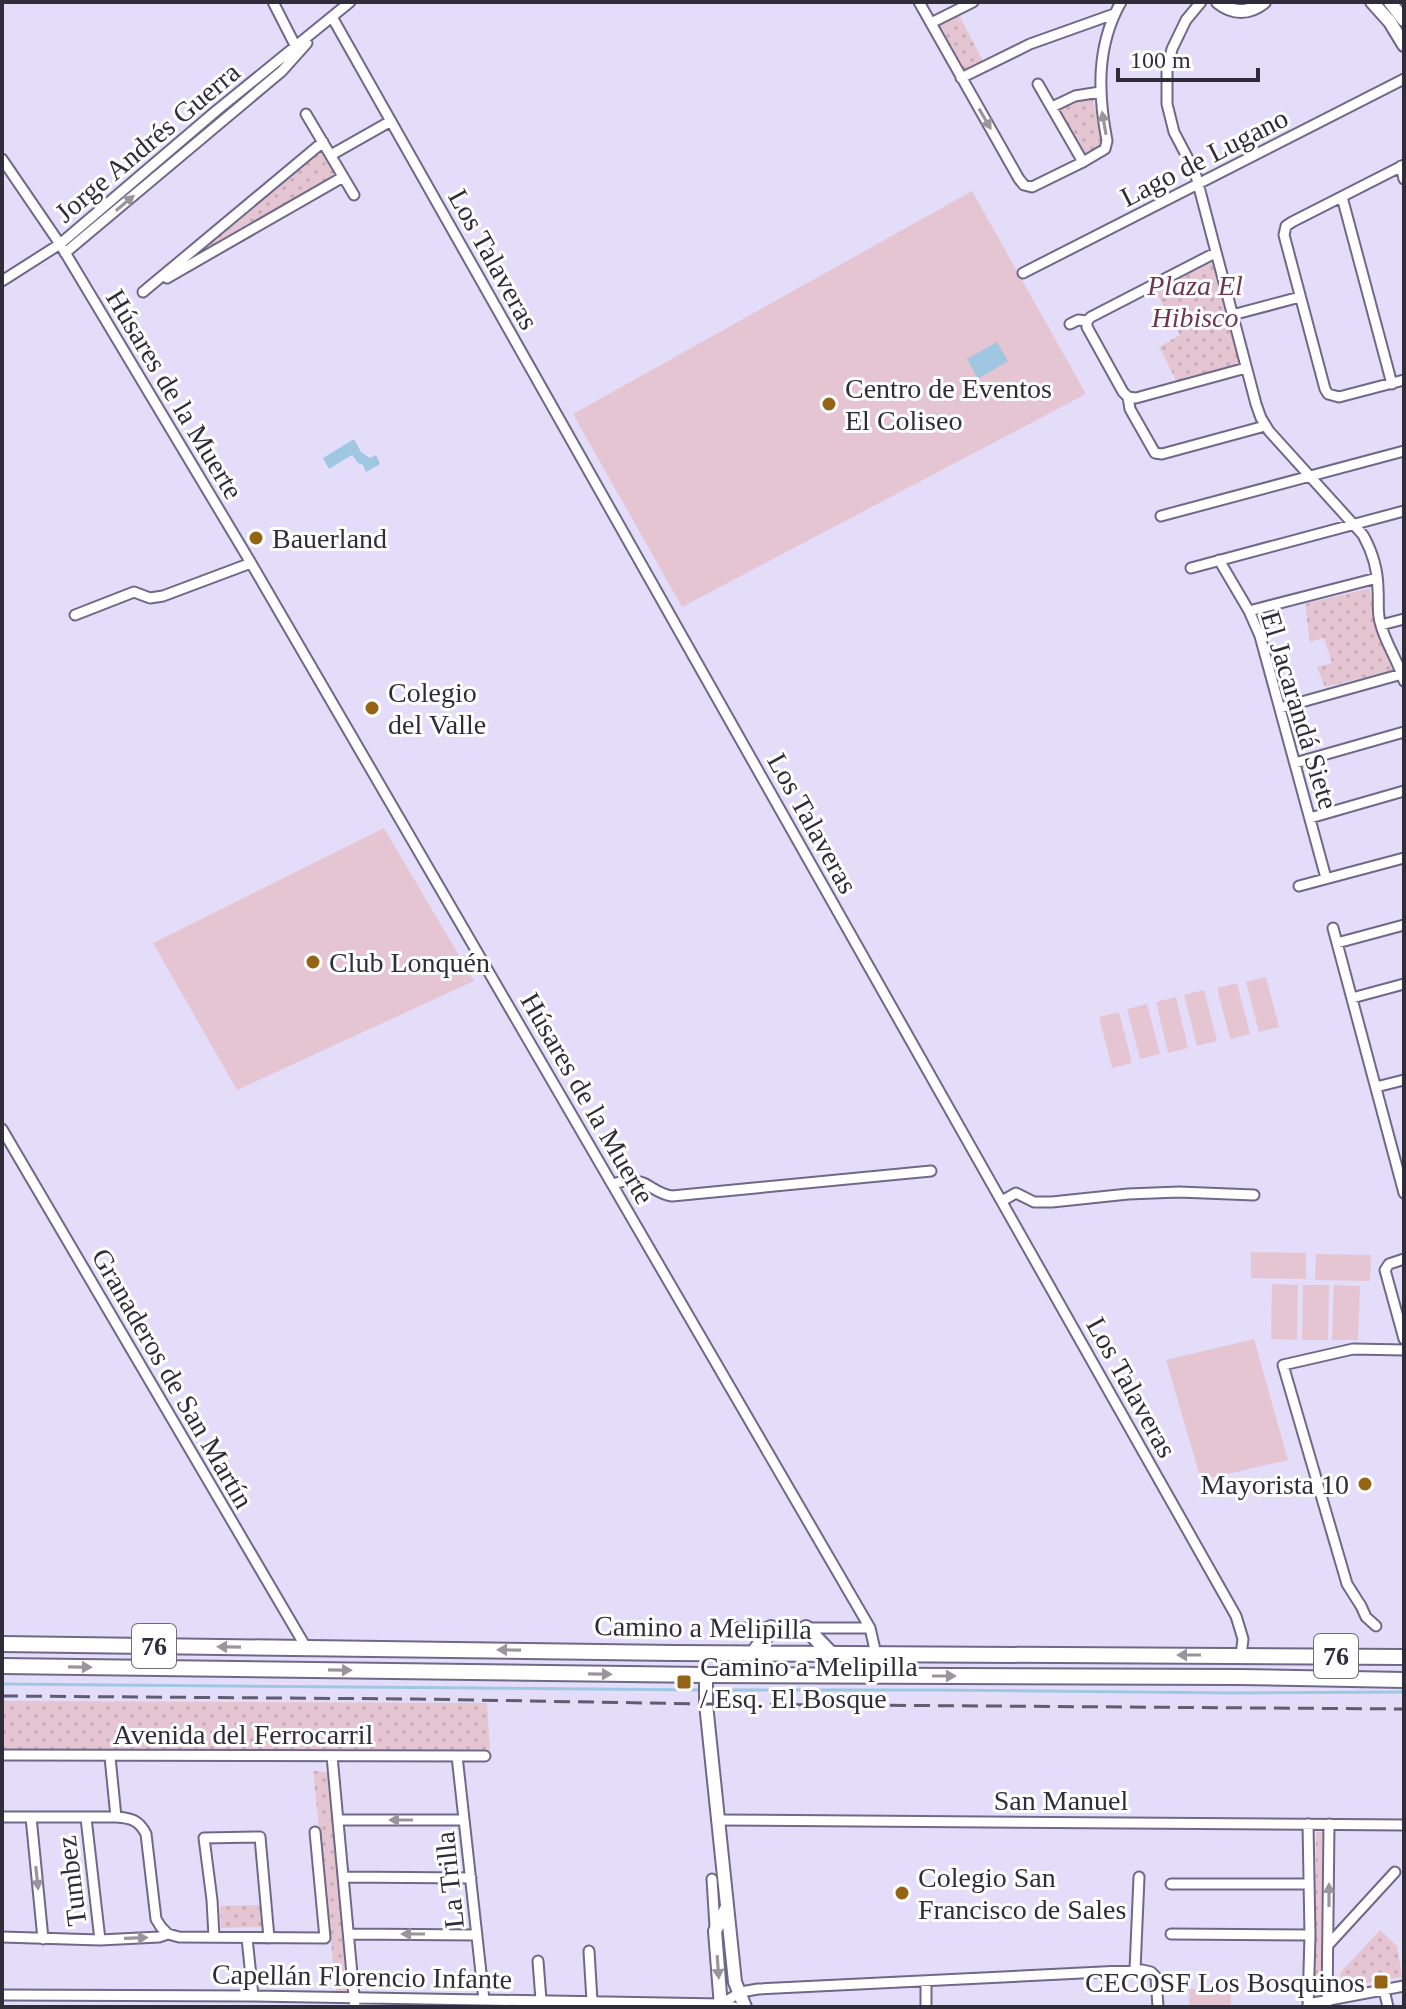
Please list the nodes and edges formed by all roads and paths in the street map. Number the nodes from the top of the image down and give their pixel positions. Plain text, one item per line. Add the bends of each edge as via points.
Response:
1 (273, 2) edge
2 (350, 2) edge
3 (919, 2) edge
4 (973, 2) edge
5 (1121, 2) edge
6 (1201, 2) edge
7 (1218, 2) edge
8 (1264, 2) edge
9 (1372, 2) edge
10 (1390, 2) edge
11 (1114, 14) junction
12 (332, 17) junction
13 (1404, 20) edge
14 (931, 23) junction
15 (315, 31) junction
16 (1404, 45) edge
17 (296, 47) junction
18 (961, 78) junction
19 (1404, 79) edge
20 (1038, 84) dead end
21 (1100, 92) junction
22 (1052, 107) junction
23 (306, 114) dead end
24 (391, 121) junction
25 (323, 142) junction
26 (331, 155) junction
27 (2, 159) edge
28 (1083, 162) junction
29 (1402, 166) edge
30 (343, 177) junction
31 (1404, 179) edge
32 (1198, 185) junction
33 (354, 195) dead end
34 (1342, 197) junction
35 (62, 248) junction
36 (1215, 253) junction
37 (1023, 273) dead end
38 (2, 281) edge
39 (1300, 297) junction
40 (1232, 315) junction
41 (1087, 321) junction
42 (1070, 324) dead end
43 (1246, 368) junction
44 (1404, 380) edge
45 (1392, 384) junction
46 (1128, 397) junction
47 (1265, 426) junction
48 (1404, 451) edge
49 (1311, 476) junction
50 (1404, 511) edge
51 (1161, 516) dead end
52 (1355, 524) junction
53 (1219, 560) junction
54 (251, 563) junction
55 (1191, 568) dead end
56 (1377, 578) junction
57 (1249, 611) junction
58 (75, 615) dead end
59 (1404, 619) edge
60 (1381, 625) junction
61 (1403, 677) edge
62 (1280, 708) junction
63 (1404, 732) edge
64 (1295, 763) junction
65 (1404, 791) edge
66 (1310, 818) junction
67 (1404, 858) edge
68 (1326, 878) junction
69 (1299, 886) dead end
70 (1404, 925) edge
71 (1333, 928) dead end
72 (1337, 943) junction
73 (1404, 984) edge
74 (1352, 998) junction
75 (1404, 1080) edge
76 (1376, 1087) junction
77 (2, 1129) edge
78 (1404, 1140) edge
79 (1391, 1143) junction
80 (931, 1171) dead end
81 (613, 1184) junction
82 (1404, 1193) edge
83 (1254, 1195) dead end
84 (1002, 1201) junction
85 (1404, 1259) edge
86 (1404, 1339) edge
87 (1404, 1350) edge
88 (1376, 1626) dead end
89 (731, 1628) dead end
90 (771, 1628) junction
91 (806, 1628) junction
92 (870, 1628) junction
93 (2, 1644) edge
94 (307, 1649) junction
95 (754, 1653) junction
96 (831, 1654) junction
97 (876, 1654) junction
98 (1241, 1655) junction
99 (1267, 1656) junction
100 (1404, 1657) edge
101 (2, 1666) edge
102 (1239, 1677) junction
103 (1268, 1679) junction
104 (1404, 1680) edge
105 (706, 1686) junction
106 (2, 1755) edge
107 (332, 1756) junction
108 (457, 1756) junction
109 (485, 1756) dead end
110 (110, 1757) junction
111 (2, 1817) edge
112 (31, 1817) junction
113 (116, 1817) junction
114 (86, 1818) junction
115 (339, 1820) junction
116 (464, 1820) junction
117 (717, 1820) junction
118 (1308, 1824) junction
119 (1329, 1824) junction
120 (1404, 1825) edge
121 (315, 1832) dead end
122 (1395, 1872) dead end
123 (344, 1877) junction
124 (1139, 1877) dead end
125 (471, 1878) junction
126 (712, 1879) dead end
127 (1171, 1884) dead end
128 (1309, 1884) junction
129 (727, 1907) junction
130 (715, 1931) junction
131 (168, 1934) junction
132 (349, 1934) junction
133 (1171, 1934) dead end
134 (477, 1935) junction
135 (1310, 1935) junction
136 (2, 1937) edge
137 (214, 1937) junction
138 (247, 1938) junction
139 (269, 1938) junction
140 (43, 1939) junction
141 (100, 1940) junction
142 (1329, 1944) junction
143 (589, 1951) dead end
144 (538, 1961) dead end
145 (1135, 1970) junction
146 (926, 1982) junction
147 (1404, 1986) edge
148 (1384, 1990) junction
149 (741, 1992) junction
150 (2, 1995) edge
151 (120, 1995) junction
152 (253, 1996) junction
153 (484, 2000) junction
154 (592, 2001) junction
155 (188, 2002) edge
156 (342, 2002) edge
157 (355, 2002) edge
158 (534, 2002) edge
159 (1327, 2004) edge
160 (1308, 2005) edge
161 (721, 2006) edge
162 (120, 2007) edge
163 (734, 2007) edge
164 (745, 2007) edge
165 (926, 2007) edge
166 (1158, 2007) edge
167 (1388, 2007) edge

1 - 17 street
2 - 12 street, Jorge Andrés Guerra
3 - 14 street
4 - 14 street
5 - 11 street
6 - 32 street via 1176,39 1166,83 1171,123
7 - 8 street via 1241,12
9 - 16 street
10 - 13 street
11 - 18 street via 1030,44
11 - 21 street
12 - 15 street, Jorge Andrés Guerra
12 - 24 street, Los Talaveras
14 - 18 street
15 - 17 street, Jorge Andrés Guerra
35 -> 15 street, Jorge Andrés Guerra via 282,71
17 - 35 street, Jorge Andrés Guerra
18 -> 28 street via 1024,185 1036,186
19 - 32 street, Lago de Lugano
20 - 22 street
21 - 22 street
28 -> 21 street via 1107,144
22 - 28 street
23 - 25 street
24 - 26 street
24 - 84 street, Los Talaveras
25 - 26 street
25 - 30 street via 143,292
26 - 30 street
27 - 35 street, Húsares de la Muerte
29 - 31 street
29 - 34 street
30 - 33 street
32 - 36 street
32 - 37 street, Lago de Lugano
34 - 39 street via 1285,229
34 - 45 street
35 - 38 street, Jorge Andrés Guerra
35 - 54 street, Húsares de la Muerte
36 - 40 street
36 - 41 street
39 - 40 street
39 - 45 street via 1331,396
40 - 43 street
41 - 42 street
41 - 46 street
43 - 46 street
43 - 47 street
44 - 45 street
46 - 47 street via 1158,454
47 - 49 street
48 - 49 street
49 - 51 street
49 - 52 street
50 - 52 street
52 - 53 street
52 - 56 street via 1368,543
53 - 55 street
53 - 57 street, El Jacarandá Siete
54 - 58 street via 163,596 134,592
54 - 81 street, Húsares de la Muerte
56 - 57 street
56 - 60 street
57 - 62 street, El Jacarandá Siete
59 - 60 street
60 - 61 street
61 - 62 street
62 - 64 street, El Jacarandá Siete
63 - 64 street
64 - 66 street, El Jacarandá Siete
65 - 66 street
66 - 68 street, El Jacarandá Siete
67 - 68 street
68 - 69 street
70 - 72 street
71 - 72 street
72 - 74 street
73 - 74 street
74 - 76 street
75 - 76 street
76 - 79 street
77 - 94 street, Granaderos de San Martín
78 - 79 street
79 - 82 street
80 - 81 street via 672,1196 636,1180
81 - 92 street, Húsares de la Muerte
83 - 84 street via 1179,1192 1034,1202 1016,1193
84 - 98 street, Los Talaveras via 1236,1616 1243,1639
85 - 86 street via 1385,1270
87 - 88 street via 1353,1349 1283,1365 1347,1584
89 - 90 street
90 - 91 street
90 - 95 main road
91 - 92 street
91 - 96 main road
92 - 97 street, Húsares de la Muerte
94 -> 93 main road, Camino a Melipilla / 76
95 -> 94 main road, Camino a Melipilla / 76
95 - 96 main road, Camino a Melipilla / 76
96 - 97 main road, Camino a Melipilla / 76
98 -> 97 main road, Camino a Melipilla / 76
98 - 99 main road, Camino a Melipilla / 76
98 - 102 main road
99 - 100 main road, Camino a Melipilla / 76
99 - 103 main road
101 -> 105 main road, Camino a Melipilla / 76
102 - 103 main road, Camino a Melipilla / 76
105 -> 102 main road, Camino a Melipilla / 76
103 - 104 main road, Camino a Melipilla / 76
105 - 117 street
106 - 110 street, Avenida del Ferrocarril
107 - 108 street, Avenida del Ferrocarril
107 - 110 street, Avenida del Ferrocarril
107 - 115 street
108 - 109 street, Avenida del Ferrocarril
108 - 116 street, La Trilla
110 - 113 street
111 - 112 street
112 - 114 street
112 -> 140 street
113 - 114 street
113 - 131 street via 134,1819 146,1834 156,1919
114 - 141 street, Tumbez
116 -> 115 street
115 - 123 street
116 - 125 street, La Trilla
117 - 118 street, San Manuel
117 - 129 street
118 - 119 street, San Manuel
118 - 128 street
119 - 120 street, San Manuel
142 -> 119 street
121 - 139 street via 325,1938
122 - 142 street
123 - 125 street
123 - 132 street
124 - 145 street
125 - 134 street, La Trilla
126 - 130 street
127 - 128 street
128 - 135 street
129 - 130 street
129 - 149 street via 735,1982
130 -> 161 street
131 - 137 street
141 -> 131 street
134 -> 132 street
132 - 157 street
133 - 135 street
134 - 153 street, La Trilla
135 - 160 street
136 - 140 street
137 - 138 street
137 - 139 street via 204,1838 260,1837
138 - 139 street
138 - 152 street
140 - 141 street
142 - 159 street
143 - 154 street
144 - 158 street
145 - 146 street
145 - 166 street via 1156,1977
146 - 149 street
146 - 165 street
147 - 148 street
148 - 159 street
148 - 167 street
149 - 161 street
149 - 164 street
150 - 151 street, Capellán Florencio Infante
151 - 155 street, Capellán Florencio Infante
151 - 162 street
152 - 155 street, Capellán Florencio Infante
152 - 156 street, Capellán Florencio Infante
153 - 157 street, Capellán Florencio Infante
153 - 158 street, Capellán Florencio Infante
154 - 158 street, Capellán Florencio Infante
154 - 161 street, Capellán Florencio Infante
156 - 157 street, Capellán Florencio Infante
159 - 160 street
161 - 163 street, Capellán Florencio Infante

